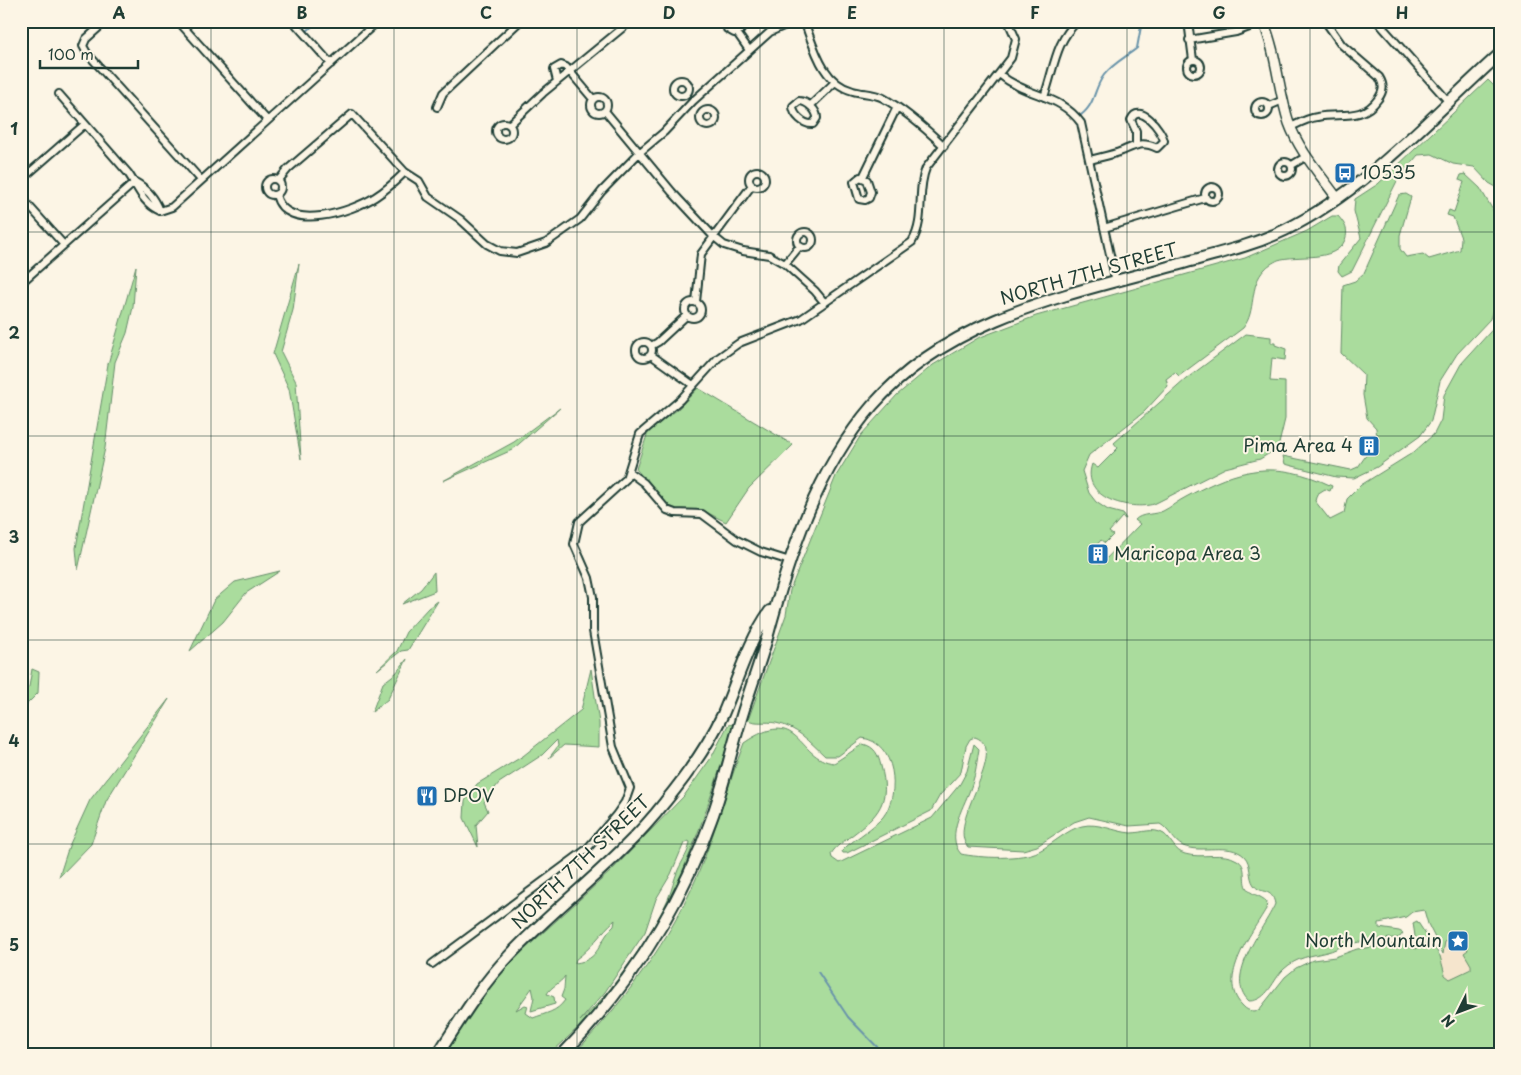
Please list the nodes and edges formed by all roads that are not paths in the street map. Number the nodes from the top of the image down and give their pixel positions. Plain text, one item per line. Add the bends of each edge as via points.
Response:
1 (106, 21) edge
2 (178, 21) edge
3 (293, 21) edge
4 (378, 21) edge
5 (520, 21) edge
6 (727, 21) edge
7 (742, 21) edge
8 (795, 21) edge
9 (804, 21) edge
10 (1008, 21) edge
11 (1080, 21) edge
12 (1091, 21) edge
13 (1188, 21) edge
14 (1325, 21) edge
15 (1377, 21) edge
16 (1263, 22) edge
17 (626, 23) edge
18 (737, 33) junction
19 (1189, 40) junction
20 (749, 50) junction
21 (1500, 54) edge
22 (1193, 60) dead end
23 (331, 64) junction
24 (570, 71) junction
25 (999, 74) junction
26 (557, 81) junction
27 (835, 82) junction
28 (59, 94) dead end
29 (687, 94) dead end
30 (1044, 97) junction
31 (593, 99) junction
32 (1283, 100) junction
33 (694, 101) junction
34 (1448, 101) junction
35 (810, 106) dead end
36 (1269, 106) dead end
37 (437, 107) dead end
38 (897, 107) junction
39 (605, 111) junction
40 (703, 111) dead end
41 (267, 120) junction
42 (84, 124) junction
43 (509, 125) dead end
44 (1291, 127) junction
45 (1136, 144) junction
46 (944, 146) junction
47 (639, 153) junction
48 (1307, 156) junction
49 (1090, 160) junction
50 (1292, 165) dead end
51 (405, 172) junction
52 (863, 177) dead end
53 (21, 180) edge
54 (200, 180) junction
55 (278, 181) junction
56 (135, 182) junction
57 (752, 185) dead end
58 (276, 195) junction
59 (21, 197) edge
60 (1205, 198) dead end
61 (1336, 198) junction
62 (1104, 228) junction
63 (713, 236) junction
64 (64, 245) junction
65 (799, 247) dead end
66 (785, 264) junction
67 (1116, 282) junction
68 (21, 284) edge
69 (696, 302) junction
70 (824, 302) junction
71 (687, 315) junction
72 (651, 346) junction
73 (651, 355) junction
74 (693, 385) junction
75 (629, 472) junction
76 (790, 561) junction
77 (774, 606) junction
78 (432, 964) dead end
79 (566, 1051) edge
80 (438, 1054) edge
81 (558, 1054) edge

1 - 54 street via 86,39 83,46
2 - 41 street
3 - 23 street
4 - 23 street
5 - 37 street via 443,93
6 - 18 street via 727,29
7 - 18 street
8 - 20 street via 770,32
9 - 27 street via 823,68
10 - 25 street via 1016,39 1012,58
11 - 12 street
11 - 30 street via 1065,36 1058,50
13 - 19 street
14 - 44 street via 1342,45 1379,77 1383,88 1377,100 1364,112 1342,117 1319,116
15 - 34 street
16 - 19 street via 1236,32
16 - 32 street via 1272,46
17 - 24 street
18 - 20 street
19 - 22 street
20 - 33 street
21 - 34 main road, NORTH 7TH STREET
23 - 41 street
24 - 26 street
24 - 26 street via 557,66 554,74
24 - 31 street
25 - 30 street via 1023,90
25 - 46 street
26 - 43 street
27 - 35 street
27 - 38 street via 854,92 875,95
28 - 42 street
29 - 33 street
30 - 49 street via 1064,105 1081,123
31 - 39 street via 593,111
31 - 39 street via 604,98 608,104
32 - 36 street
32 - 44 street
33 - 40 street
33 - 47 street
34 - 61 main road, NORTH 7TH STREET via 1378,167
38 - 46 street
38 - 52 street
39 - 47 street
41 - 54 street
42 - 53 street
42 - 56 street
44 - 48 street
45 - 45 street via 1147,143 1157,148 1164,141 1162,133 1143,113 1138,112 1131,120 1136,131
45 - 49 street
46 - 70 street via 926,168 922,179 919,230 912,242
47 - 51 street via 580,219 565,231 530,250 508,253 487,244 460,219 428,197 419,181
47 - 63 street
48 - 50 street
48 - 61 street
49 - 62 street
51 - 55 street via 352,114 288,168
51 - 58 street via 376,197 336,213 309,217 292,215
54 - 56 street via 172,207 160,211 137,191
55 - 58 street via 282,187
55 - 58 street via 269,180 265,187 268,194
56 - 64 street
57 - 63 street
59 - 64 street
60 - 62 street
61 - 67 main road, NORTH 7TH STREET via 1285,230 1261,240
62 - 67 street
63 - 66 street via 724,246 768,255
63 - 69 street via 701,254
64 - 68 street
65 - 66 street
66 - 70 street
67 - 76 main road, NORTH 7TH STREET via 1040,303 982,324 948,343 895,382 864,415 835,456
69 - 71 street via 686,305
69 - 71 street via 701,308 700,314 694,318
70 - 74 street via 801,319 740,343
71 - 72 street
72 - 73 street
72 - 73 street via 644,342 636,349 641,358
73 - 74 street
74 - 75 street via 640,434
75 - 76 street via 644,483 667,510 702,514 738,540 761,552
75 - 78 street via 626,479 579,522 574,544 593,596 593,631 613,747 630,788 625,802 587,849
76 - 77 main road, NORTH 7TH STREET
77 - 79 main road, NORTH 7TH STREET via 712,816 684,886 632,975
77 - 80 main road, NORTH 7TH STREET via 756,632 715,729 683,780 644,828 508,956 464,1013
79 - 81 main road, NORTH 7TH STREET

